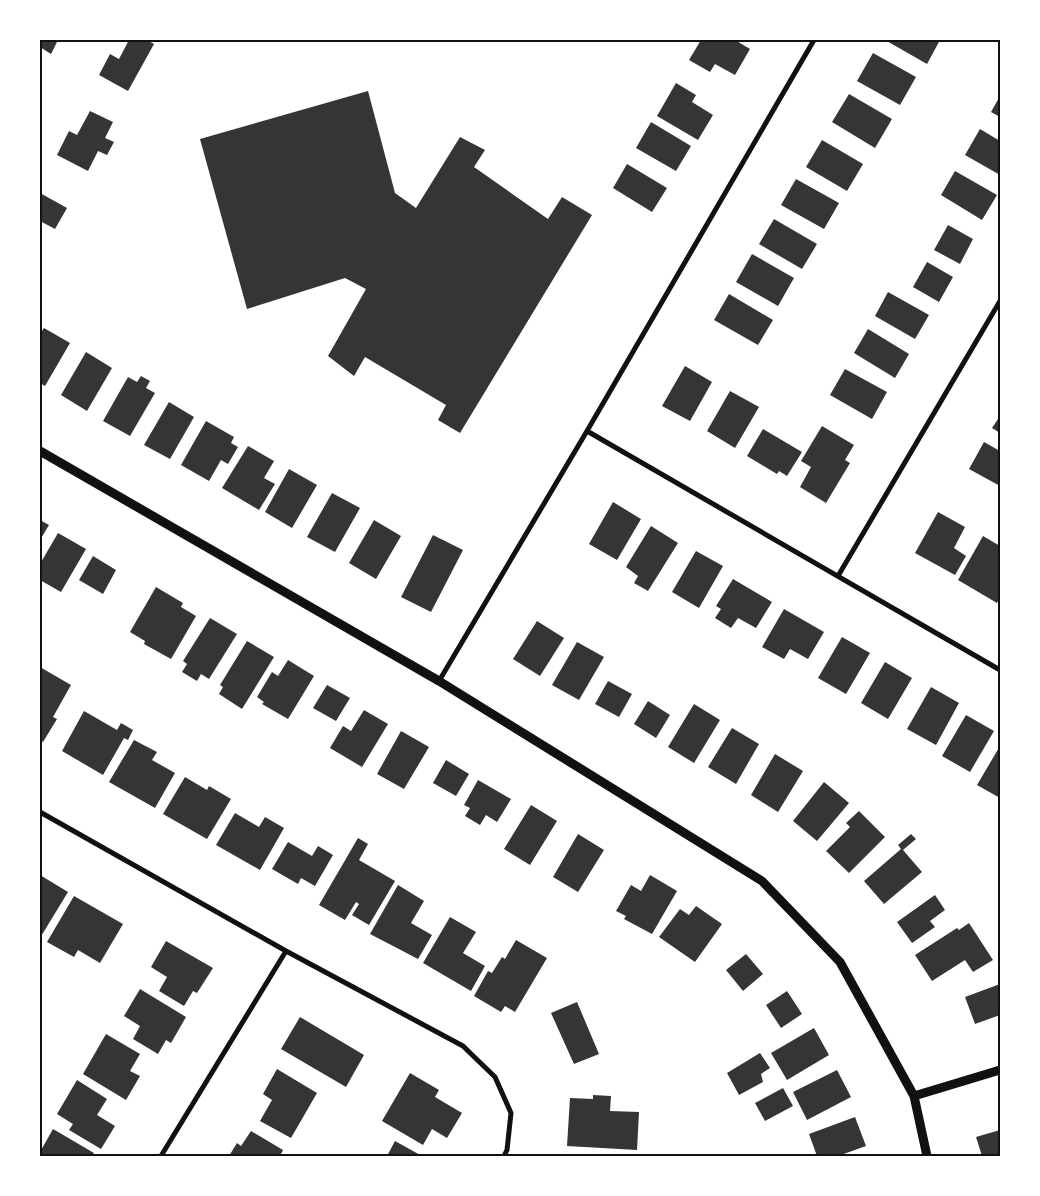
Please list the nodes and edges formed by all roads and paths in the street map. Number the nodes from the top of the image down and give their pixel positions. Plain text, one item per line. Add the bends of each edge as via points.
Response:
1 (814, 40) edge
2 (1000, 301) edge
3 (587, 431) junction
4 (40, 450) edge
5 (838, 576) junction
6 (1000, 670) edge
7 (439, 681) junction
8 (40, 812) edge
9 (286, 951) junction
10 (1000, 1070) edge
11 (914, 1096) junction
12 (161, 1156) edge
13 (504, 1156) edge
14 (927, 1156) edge

1 - 3 street
2 - 5 street
3 - 5 street
3 - 7 street
4 - 7 street
5 - 6 street
7 - 11 street via 762,881 840,962
8 - 9 street
9 - 12 street
9 - 13 street via 463,1046 495,1077 511,1113
10 - 11 street
11 - 14 street

